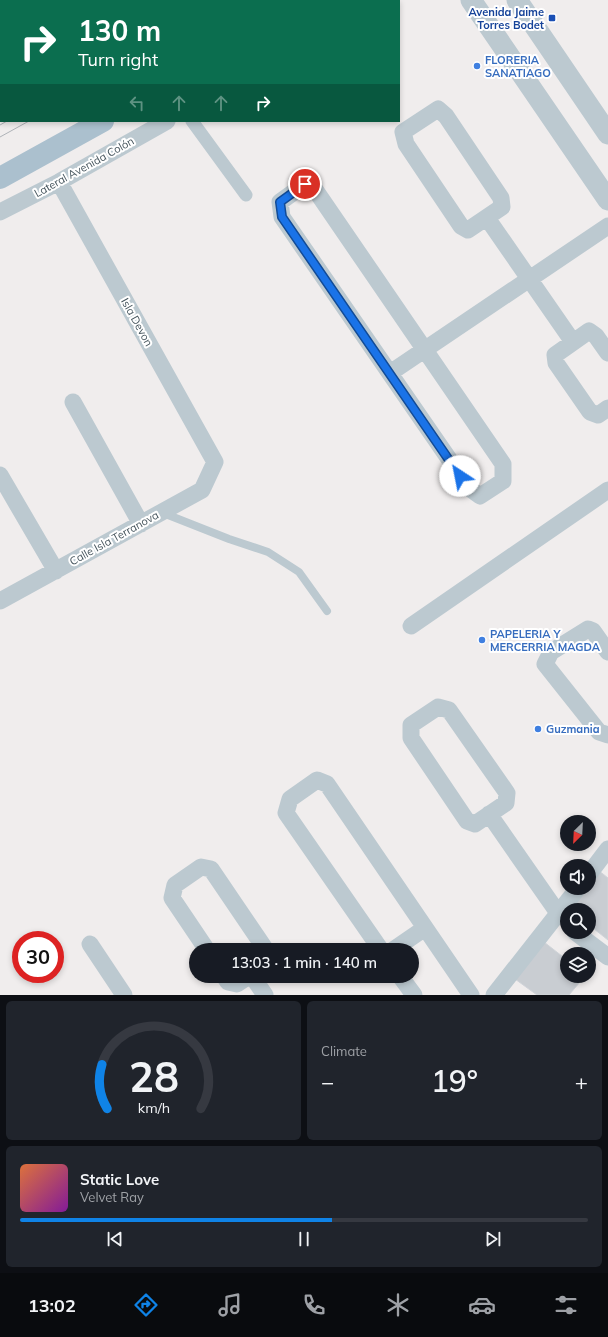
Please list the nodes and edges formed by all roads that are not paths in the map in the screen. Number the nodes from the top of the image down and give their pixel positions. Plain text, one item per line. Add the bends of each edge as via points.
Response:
1 (471, 0) edge
2 (517, 0) edge
3 (101, 122) edge
4 (165, 122) edge
5 (193, 122) edge
6 (608, 134) edge
7 (0, 178) edge
8 (59, 182) junction
9 (246, 195) dead end
10 (608, 200) edge
11 (0, 212) edge
12 (487, 218) junction
13 (608, 226) edge
14 (529, 280) junction
15 (573, 342) junction
16 (424, 350) junction
17 (608, 354) edge
18 (390, 373) junction
19 (73, 402) dead end
20 (608, 408) edge
21 (215, 462) joint
22 (0, 474) edge
23 (608, 490) edge
24 (161, 513) junction
25 (141, 524) junction
26 (56, 570) junction
27 (0, 601) edge
28 (327, 611) dead end
29 (411, 626) dead end
30 (608, 652) edge
31 (608, 735) edge
32 (490, 814) junction
33 (608, 849) edge
34 (596, 865) edge
35 (560, 919) edge
36 (425, 928) junction
37 (584, 939) edge
38 (202, 943) edge
39 (261, 943) edge
40 (376, 943) edge
41 (403, 943) edge
42 (90, 944) dead end
43 (608, 957) edge
44 (256, 983) edge
45 (405, 983) edge
46 (124, 995) edge
47 (265, 995) edge
48 (414, 995) edge
49 (471, 995) edge
50 (494, 995) edge

1 - 10 street
2 - 6 street
3 - 7 main road
4 - 8 street, Lateral Avenida Colón
5 - 9 street
8 - 11 street, Lateral Avenida Colón
8 - 21 street, Isla Devon
12 - 12 street via 468,230 461,226 406,144 403,132 438,109 446,116 501,198 502,207
12 - 14 street
13 - 14 street
14 - 15 street
14 - 16 street
15 - 17 street via 589,331 596,336
15 - 20 street via 555,355 556,363 590,412 598,415
16 - 18 street
16 - 18 street via 503,464 503,481 480,496 469,488
16 - 18 street via 316,191 305,184 280,202 282,217
19 - 25 street
21 - 24 street, Calle Isla Terranova via 202,490
22 - 26 street
23 - 29 street
24 - 25 street, Calle Isla Terranova
24 - 28 lane via 268,552 299,572
25 - 26 street, Calle Isla Terranova
26 - 27 street, Calle Isla Terranova
30 - 31 street via 594,631 588,629 551,652 545,664 599,732
32 - 32 street via 475,824 467,821 411,738 411,725 438,707 449,710 507,793 506,803
32 - 35 street
33 - 34 street
35 - 50 street
36 - 40 street via 327,784 317,780 290,799 286,813
36 - 41 street
36 - 49 street
37 - 43 street
38 - 39 street via 172,898 175,885 201,867 211,869
42 - 46 street
44 - 47 street
45 - 48 street

